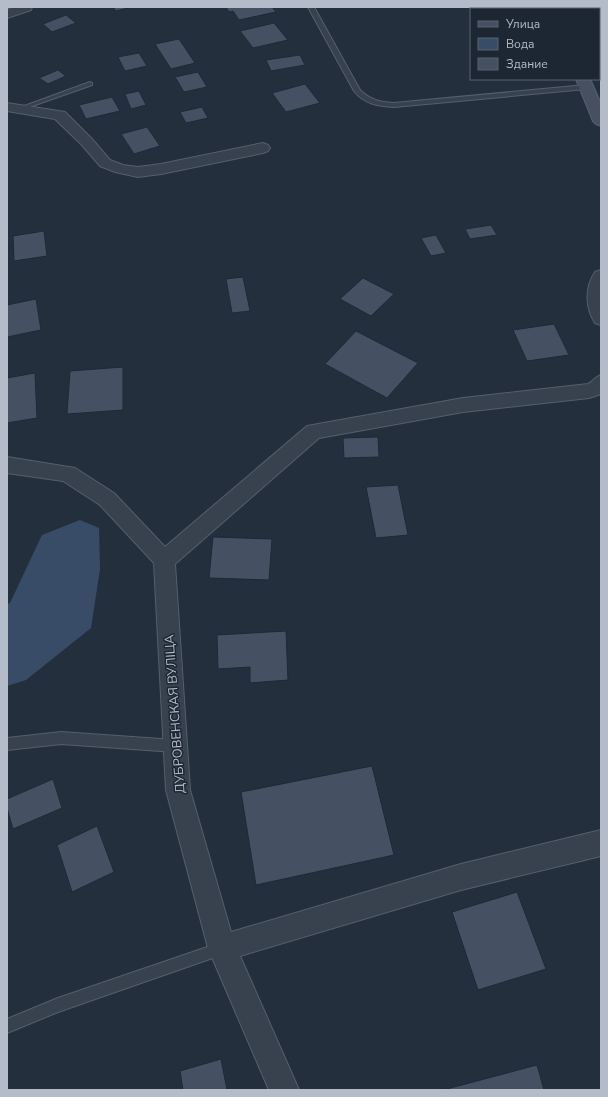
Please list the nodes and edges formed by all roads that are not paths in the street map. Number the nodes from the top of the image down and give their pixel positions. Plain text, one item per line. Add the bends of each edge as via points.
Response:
1 (26, 7) edge
2 (311, 7) edge
3 (7, 14) edge
4 (585, 83) edge
5 (90, 84) dead end
6 (13, 108) edge
7 (601, 121) edge
8 (263, 148) dead end
9 (601, 276) edge
10 (601, 319) edge
11 (601, 382) edge
12 (7, 465) edge
13 (164, 560) junction
14 (7, 744) edge
15 (175, 746) junction
16 (601, 843) edge
17 (222, 948) junction
18 (7, 1026) edge
19 (284, 1090) edge

1 - 3 street
2 - 4 lane via 357,91 376,104 394,105
4 - 7 main road
5 - 6 lane
6 - 8 street via 60,115 105,164 120,170 138,172 161,169
9 - 10 street via 596,294
11 - 13 street via 597,388 589,391 463,405 314,431
12 - 13 street via 68,474 107,499
13 - 15 street, ДУБРОВЕНСКАЯ ВУЛІЦА
14 - 15 lane via 60,738
15 - 17 street, ДУБРОВЕНСКАЯ ВУЛІЦА via 178,790
16 - 17 street via 461,877
17 - 18 lane via 58,1005
17 - 19 street, ДУБРОВЕНСКАЯ ВУЛІЦА

